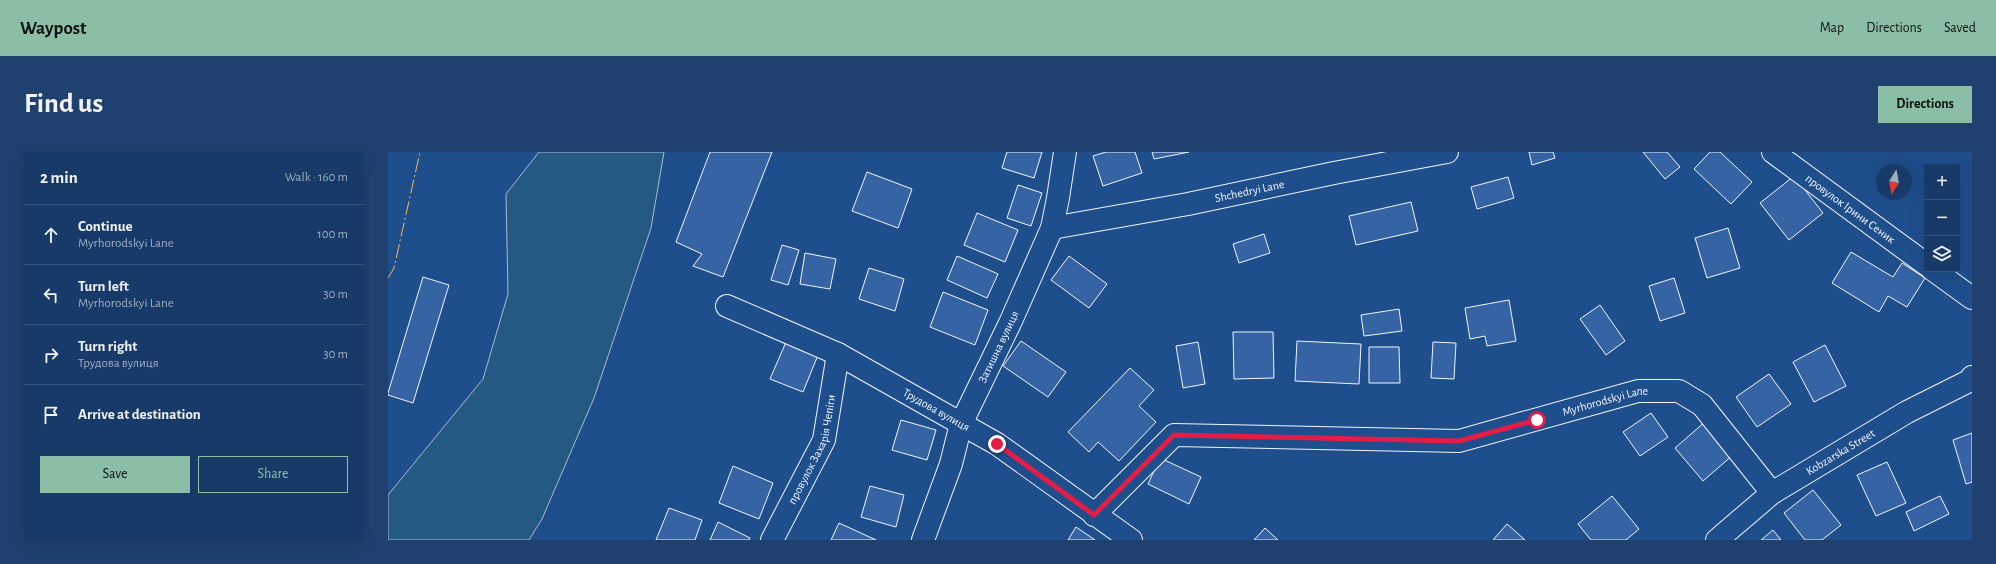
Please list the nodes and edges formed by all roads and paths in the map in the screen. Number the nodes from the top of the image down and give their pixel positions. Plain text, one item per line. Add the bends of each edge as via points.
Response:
1 (1065, 152) edge
2 (1447, 152) edge
3 (1773, 152) edge
4 (1052, 228) junction
5 (1924, 263) edge
6 (1936, 272) edge
7 (1972, 298) edge
8 (727, 306) dead end
9 (838, 354) junction
10 (1972, 377) edge
11 (961, 424) junction
12 (1772, 493) junction
13 (1094, 515) junction
14 (772, 540) edge
15 (923, 540) edge
16 (1131, 540) edge
17 (1717, 540) edge

1 - 4 street, Затишна вулиця
2 - 4 street, Shchedryi Lane via 1188,204
3 - 5 street, провулок Ірини Сеник
4 - 11 street, Затишна вулиця via 1012,322
6 - 7 street
8 - 9 street, Трудова вулиця
9 - 11 street, Трудова вулиця
9 - 14 street, провулок Захарія Чепіги via 824,440
10 - 12 street, Kobzarska Street via 1907,412
11 - 13 street, Трудова вулиця via 997,444
11 - 15 street, Затишна вулиця via 951,464
12 - 13 street, Myrhorodskyi Lane via 1702,405 1679,391 1638,391 1459,441 1174,435
12 - 17 street, Kobzarska Street
13 - 16 street, Трудова вулиця

